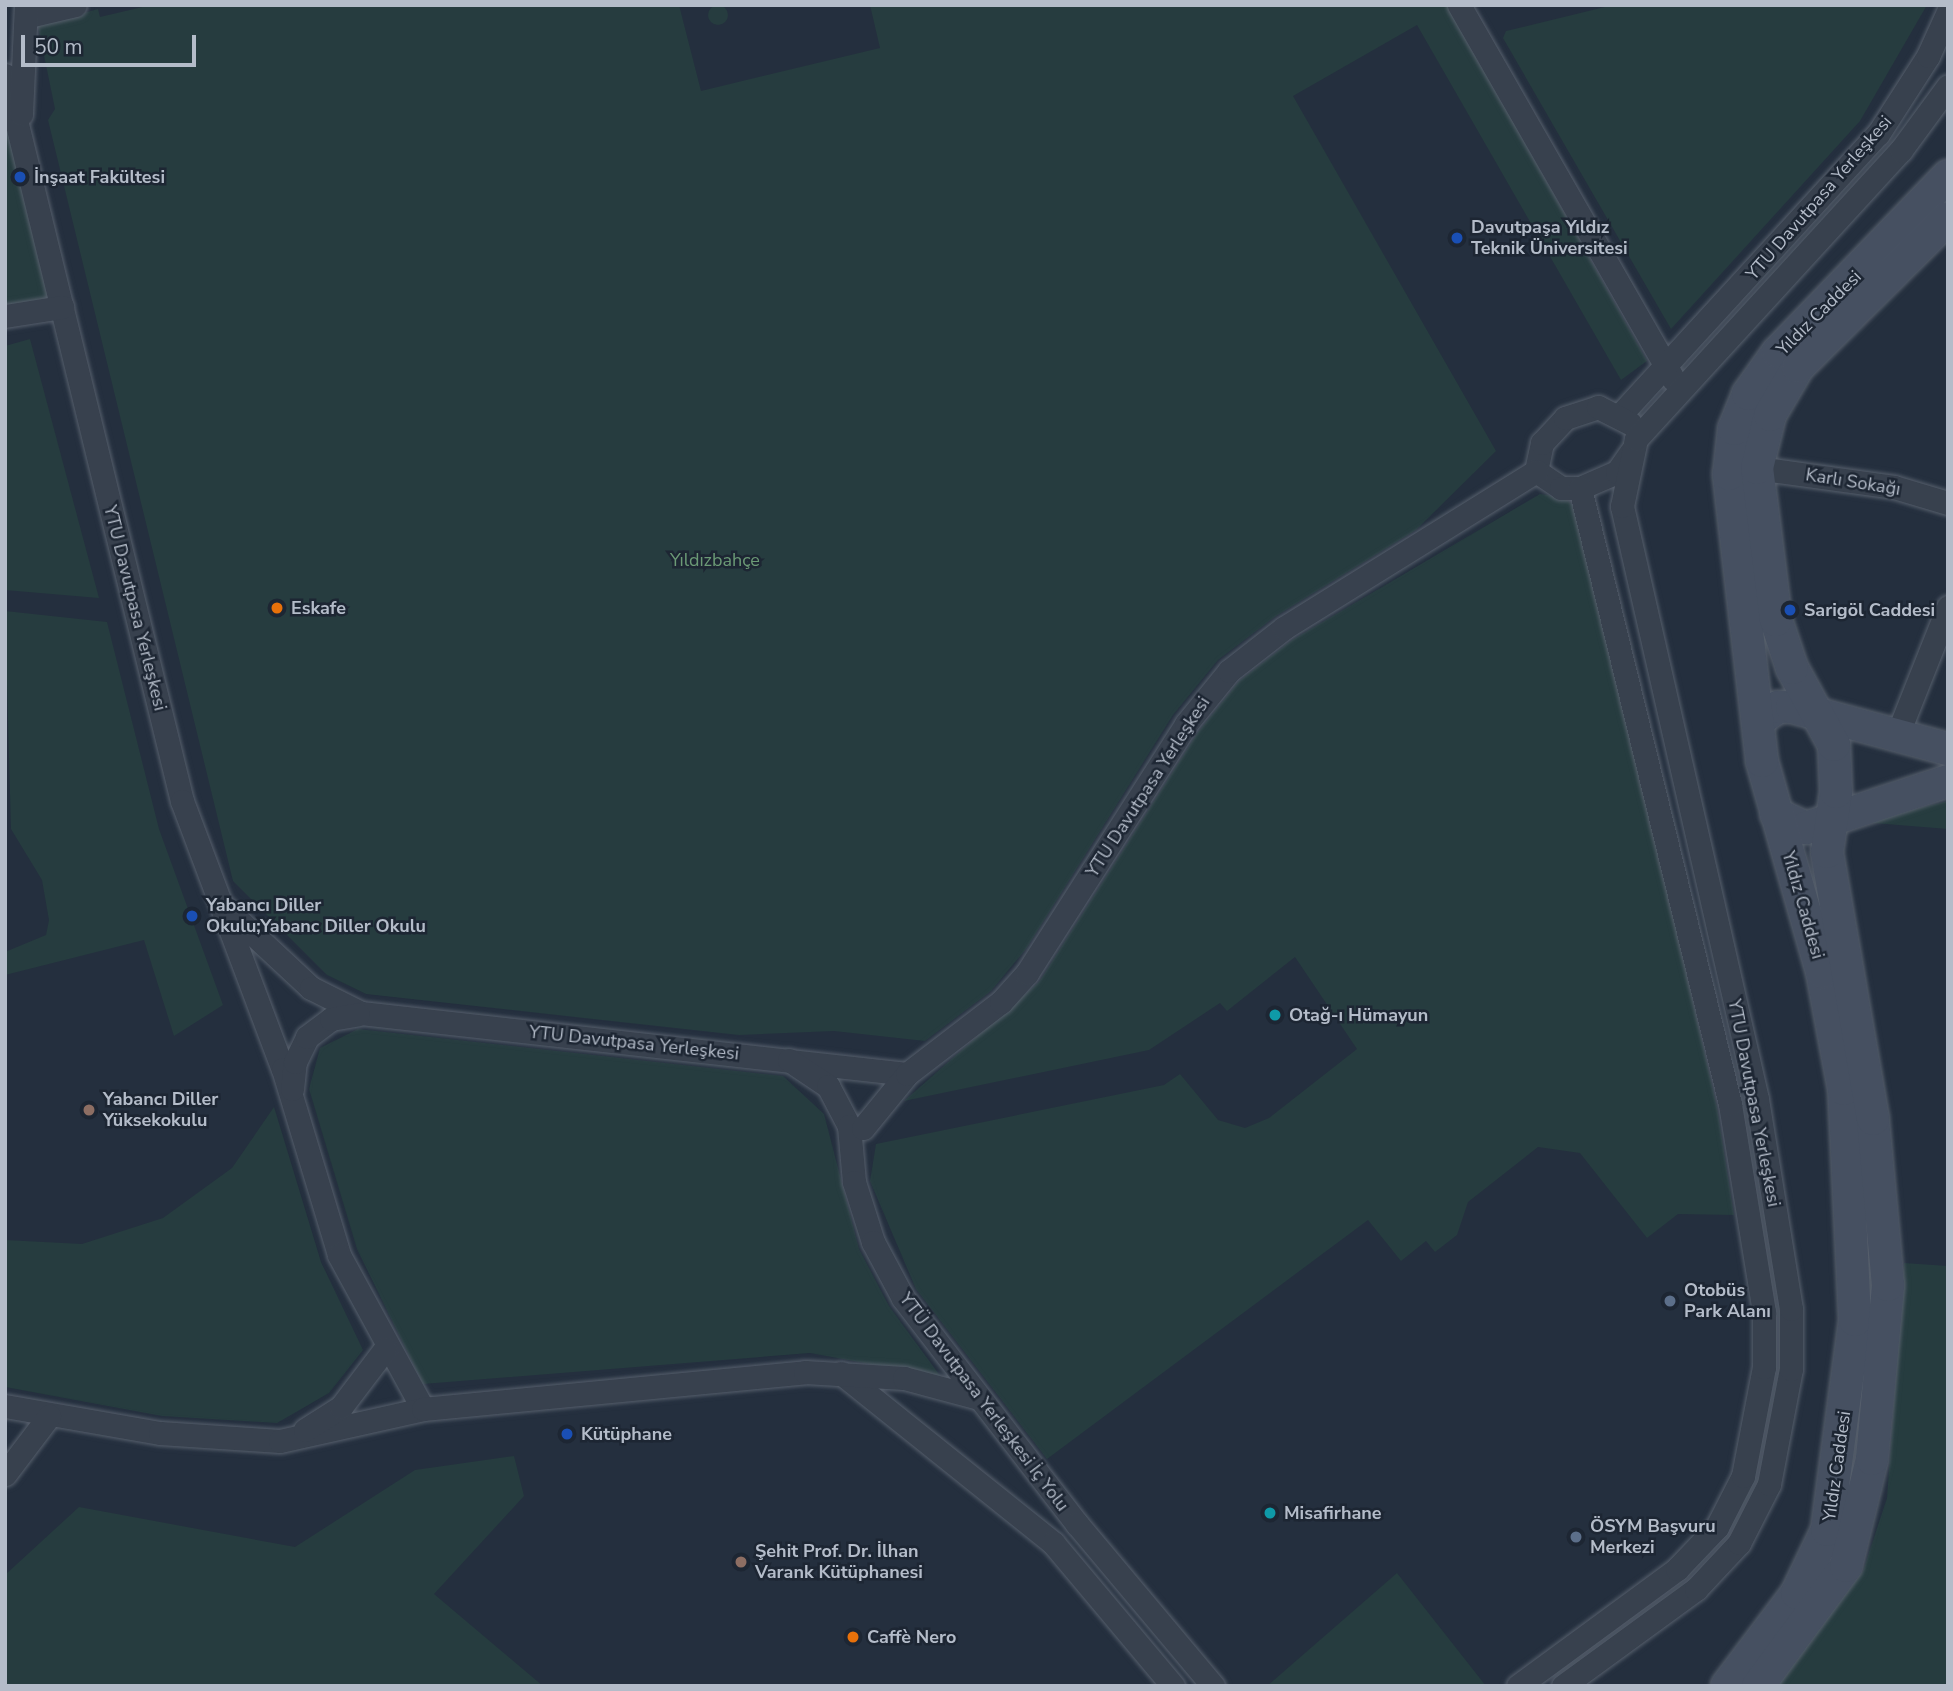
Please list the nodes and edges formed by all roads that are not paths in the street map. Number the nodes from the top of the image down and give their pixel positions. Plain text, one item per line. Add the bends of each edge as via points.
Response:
1 (75, 5) edge
2 (1459, 5) edge
3 (27, 11) edge
4 (1948, 12) edge
5 (5, 75) edge
6 (1948, 86) edge
7 (20, 135) junction
8 (1948, 177) edge
9 (1948, 218) edge
10 (62, 307) junction
11 (5, 316) edge
12 (1667, 368) junction
13 (1681, 390) junction
14 (1621, 414) junction
15 (1636, 439) junction
16 (1756, 468) junction
17 (1536, 471) junction
18 (1580, 488) junction
19 (1948, 503) edge
20 (1948, 607) edge
21 (1817, 714) junction
22 (1758, 721) junction
23 (1896, 738) junction
24 (1948, 749) edge
25 (1948, 781) edge
26 (1776, 814) junction
27 (1829, 822) junction
28 (221, 904) junction
29 (362, 1013) junction
30 (789, 1060) junction
31 (907, 1074) junction
32 (291, 1094) junction
33 (863, 1128) dead end
34 (385, 1349) junction
35 (841, 1373) junction
36 (979, 1398) junction
37 (5, 1406) edge
38 (423, 1409) junction
39 (49, 1416) junction
40 (280, 1441) junction
41 (5, 1474) edge
42 (1174, 1686) edge
43 (1213, 1686) edge
44 (1518, 1686) edge
45 (1563, 1686) edge
46 (1727, 1686) edge
47 (1758, 1686) edge

1 - 3 street, YTU Davutpasa Yerleşkesi
2 - 12 street
3 - 7 street, YTU Davutpasa Yerleşkesi
4 - 12 street, YTU Davutpasa Yerleşkesi via 1922,67 1878,134
5 - 7 street, YTU Davutpasa Yerleşkesi
6 - 13 street, YTU Davutpasa Yerleşkesi via 1902,150
7 - 10 street, YTU Davutpasa Yerleşkesi
8 - 22 main road, Yıldız Caddesi via 1777,352 1748,394 1734,429 1729,474
9 - 16 main road, Yıldız Caddesi via 1798,367 1770,415
10 - 11 street
10 - 28 street, YTU Davutpasa Yerleşkesi via 182,801
12 - 13 street
12 - 14 street, YTU Davutpasa Yerleşkesi
13 - 15 street, YTU Davutpasa Yerleşkesi
14 - 15 street
14 - 17 street via 1598,407 1565,418 1542,443
15 - 18 street via 1616,472
15 - 45 street, YTU Davutpasa Yerleşkesi via 1622,506 1757,1099 1791,1309 1791,1369 1769,1484 1739,1543 1696,1589
16 - 19 street, Karlı Sokağı via 1894,487
16 - 21 main road, Yıldız Caddesi via 1776,620 1791,668
17 - 18 street via 1561,488
17 - 31 street, YTU Davutpasa Yerleşkesi via 1284,628 1229,671 1186,724 1027,973 1001,1002
18 - 44 street, YTU Davutpasa Yerleşkesi via 1730,1104 1763,1311 1764,1367 1743,1476 1717,1527 1677,1569
20 - 23 street
21 - 22 main road via 1778,707
21 - 23 main road
21 - 27 main road, Yıldız Caddesi via 1837,768
22 - 26 main road, Yıldız Caddesi
23 - 24 main road
25 - 27 main road
26 - 27 main road via 1806,828
26 - 46 main road, Yıldız Caddesi via 1822,972 1844,1088 1855,1320 1827,1530 1797,1592
27 - 47 main road, Yıldız Caddesi via 1839,936 1873,1119 1888,1286 1872,1459 1846,1566
28 - 29 street, YTU Davutpasa Yerleşkesi via 311,988
28 - 32 street, YTU Davutpasa Yerleşkesi
29 - 30 street, YTU Davutpasa Yerleşkesi
29 - 32 street, YTU Davutpasa Yerleşkesi via 331,1020 307,1037 295,1062
30 - 31 street, YTU Davutpasa Yerleşkesi
30 - 36 street, YTÜ Davutpasa Yerleşkesi İç Yolu via 828,1086 849,1126 854,1182 873,1242 903,1298
31 - 33 street, YTU Davutpasa Yerleşkesi
32 - 34 street, YTU Davutpasa Yerleşkesi via 339,1255
34 - 38 street, YTU Davutpasa Yerleşkesi
34 - 40 street via 341,1407
35 - 36 street via 904,1378
35 - 38 street
35 - 42 street, YTÜ Davutpasa Yerleşkesi İç Yolu via 1053,1543
36 - 43 street, YTÜ Davutpasa Yerleşkesi İç Yolu
37 - 39 street
38 - 40 street
39 - 40 street via 160,1433
39 - 41 street

